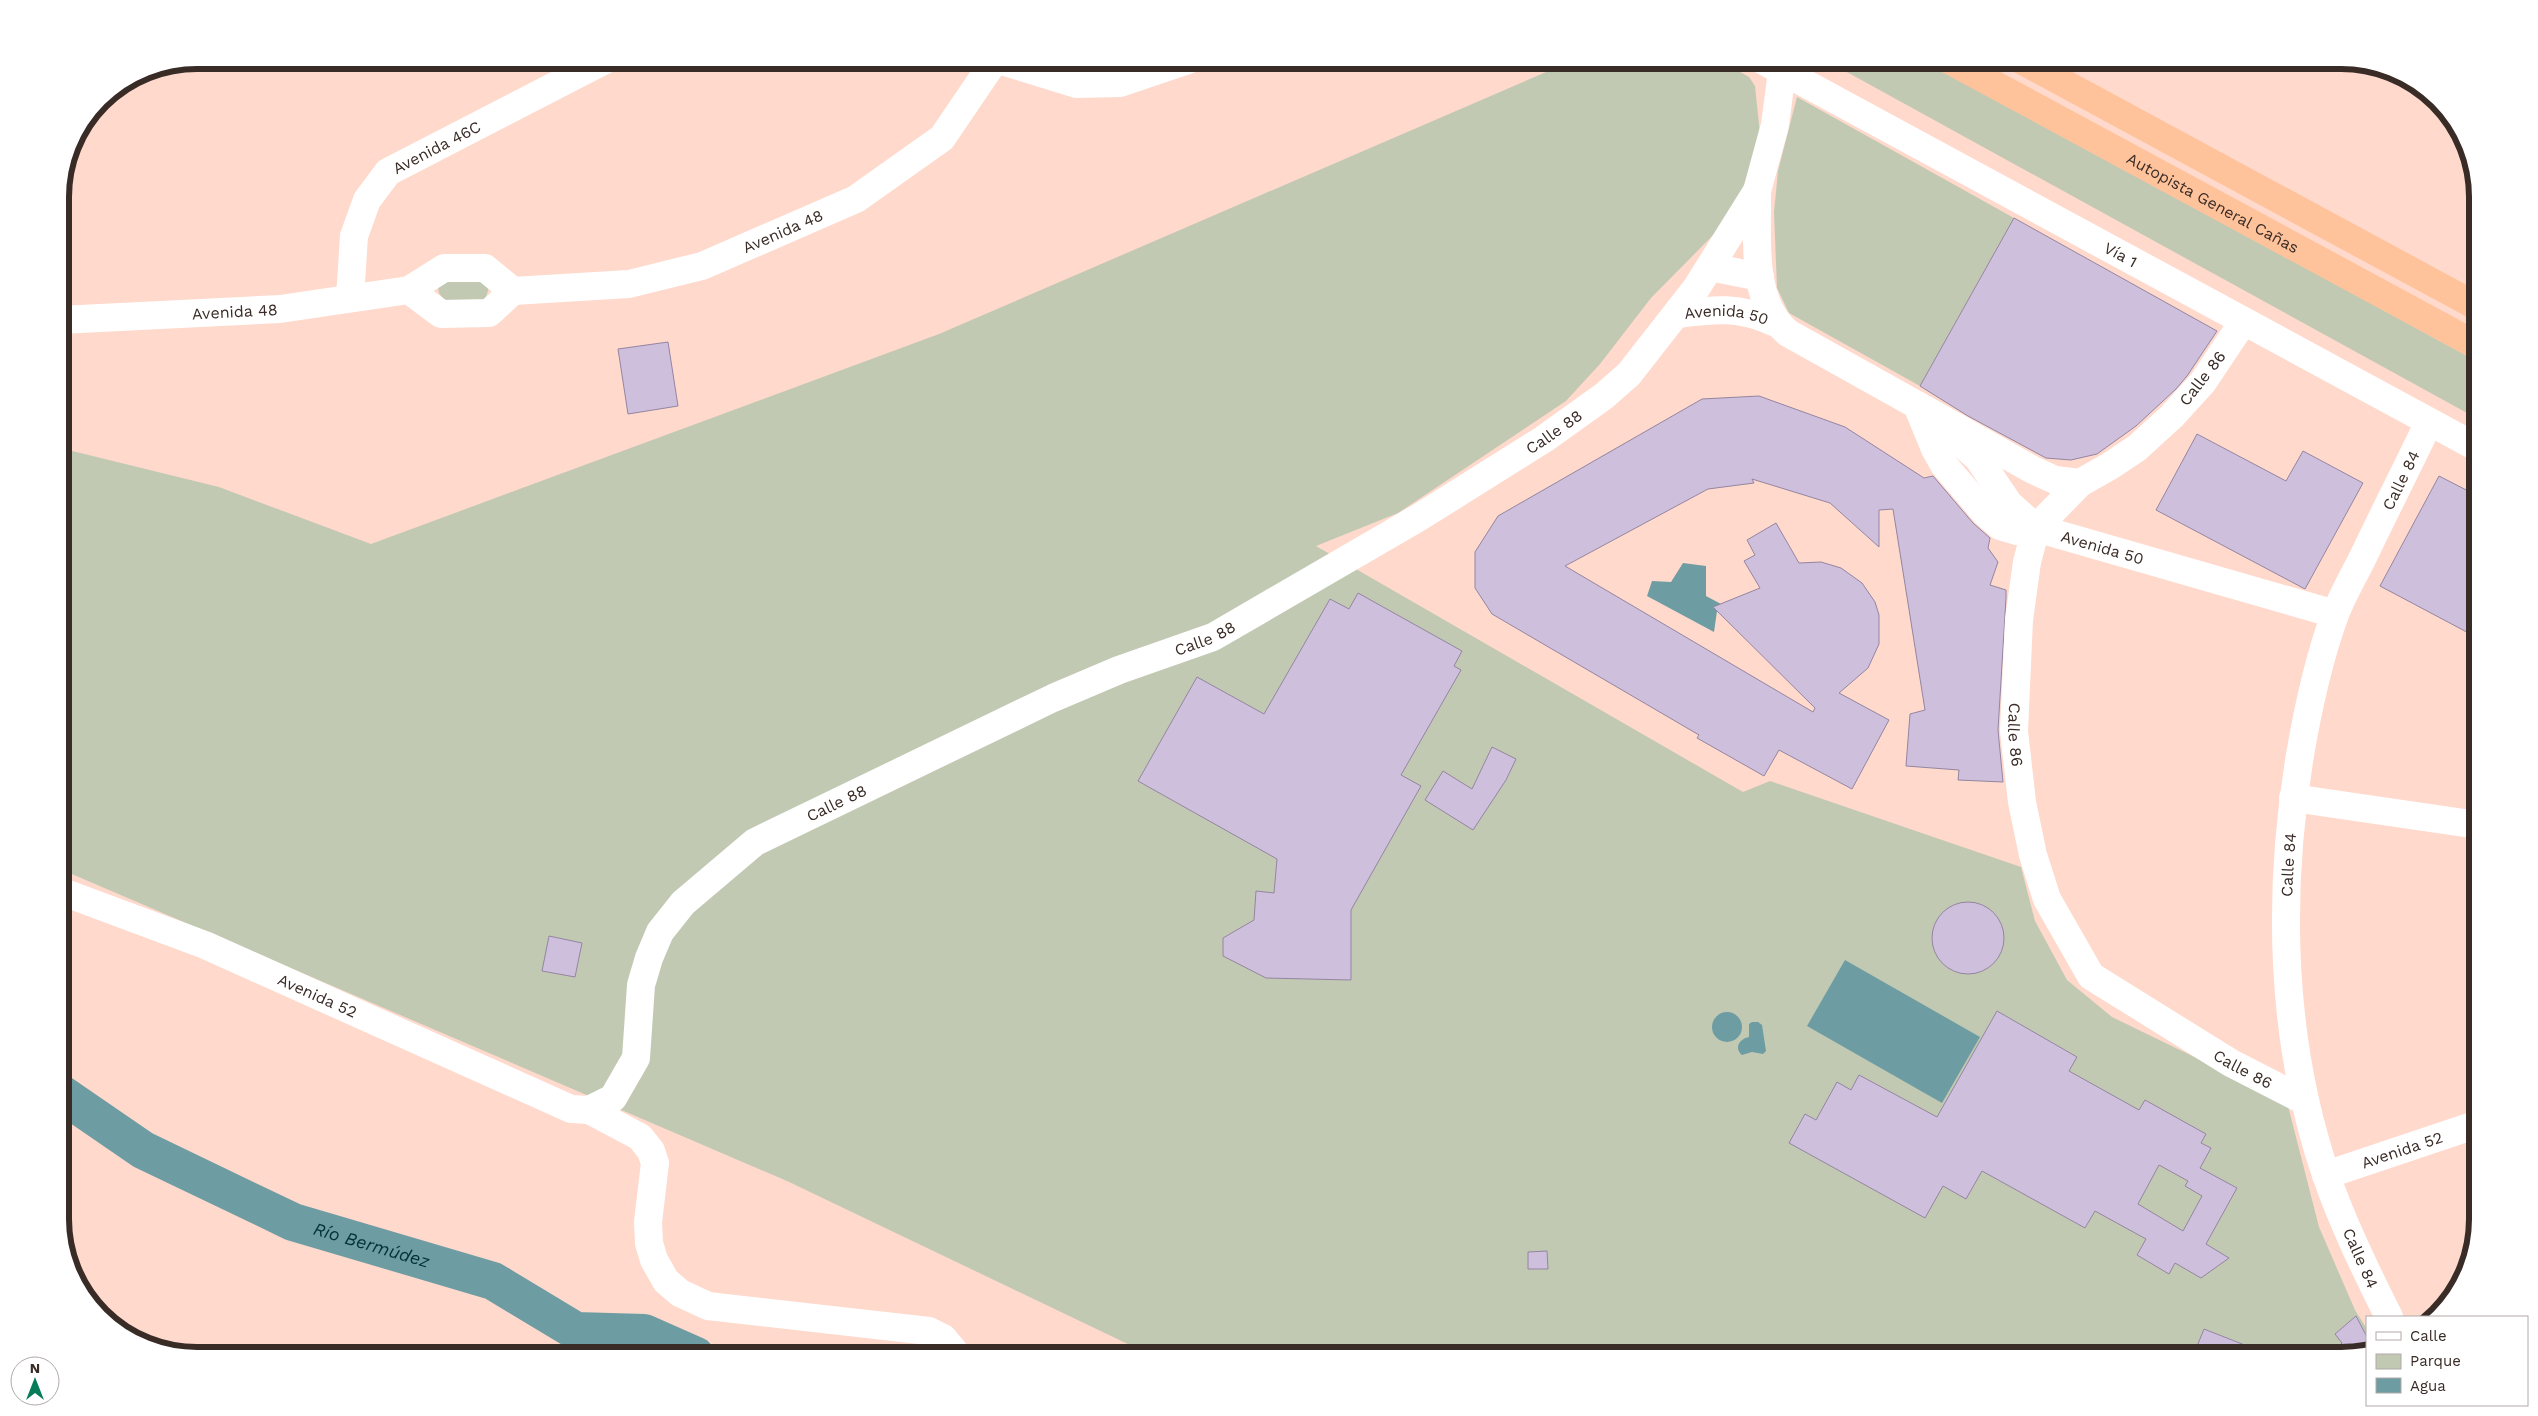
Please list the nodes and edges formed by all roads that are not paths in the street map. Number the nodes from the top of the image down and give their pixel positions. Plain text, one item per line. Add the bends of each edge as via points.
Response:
1 (588, 69) edge
2 (991, 69) edge
3 (1027, 69) edge
4 (1161, 69) edge
5 (1772, 69) edge
6 (1778, 69) edge
7 (1966, 69) edge
8 (2038, 69) edge
9 (1757, 191) junction
10 (1710, 267) junction
11 (1760, 277) junction
12 (409, 290) junction
13 (513, 291) junction
14 (350, 298) junction
15 (2469, 300) edge
16 (1676, 314) junction
17 (69, 320) edge
18 (2244, 322) junction
19 (1776, 323) junction
20 (2469, 341) edge
21 (1917, 405) junction
22 (2430, 422) junction
23 (2469, 443) edge
24 (2080, 483) junction
25 (2036, 528) junction
26 (2335, 614) junction
27 (2293, 798) junction
28 (2469, 824) edge
29 (69, 894) edge
30 (2305, 1101) junction
31 (580, 1110) junction
32 (2469, 1127) edge
33 (2326, 1175) junction
34 (2388, 1316) edge
35 (950, 1347) edge

1 - 14 street, Avenida 46C via 388,172 367,200 354,236
2 - 13 street, Avenida 48 via 942,138 856,199 702,266 629,284
3 - 4 street via 1077,84 1120,83
5 - 9 street, Calle 88 via 1775,125
6 - 18 street, Vía 1
7 - 20 highway, Autopista General Cañas
8 - 15 highway, Autopista General Cañas
9 - 10 street, Calle 88
9 - 11 street, Avenida 50
10 - 11 street
10 - 16 street, Calle 88
11 - 19 street, Avenida 50 via 1766,304
12 - 13 street, Avenida 48 via 444,268 485,268
12 - 13 street via 441,314 490,313
12 - 14 street, Avenida 48
14 - 17 street, Avenida 48 via 280,310
16 - 19 street, Avenida 50 via 1716,308 1740,310
16 - 31 street, Calle 88 via 1629,374 1544,439 1418,518 1213,637 1119,670 1053,698 755,842 683,903 660,932 641,985 636,1058 613,1098
18 - 22 street, Vía 1
18 - 24 street, Calle 86 via 2203,382 2172,416 2137,448
19 - 21 street, Avenida 50 via 1788,333
21 - 24 street, Avenida 50 via 2033,470 2055,480
21 - 25 street, Avenida 50 via 1978,458 2009,504
22 - 23 street, Vía 1
22 - 26 street, Calle 84
24 - 25 street, Calle 86
25 - 26 street, Avenida 50
25 - 30 street, Calle 86 via 2027,562 2019,620 2014,731 2033,855 2048,899 2091,976 2231,1063
26 - 27 street, Calle 84 via 2320,659
27 - 28 street
27 - 30 street, Calle 84 via 2286,860 2285,946 2293,1034
29 - 31 street, Avenida 52 via 205,945
30 - 33 street, Calle 84
31 - 35 street, Avenida 52 via 640,1137 651,1151 655,1164 648,1222 649,1243 666,1281 680,1293 708,1306 929,1330
32 - 33 street, Avenida 52
33 - 34 street, Calle 84 via 2364,1269

